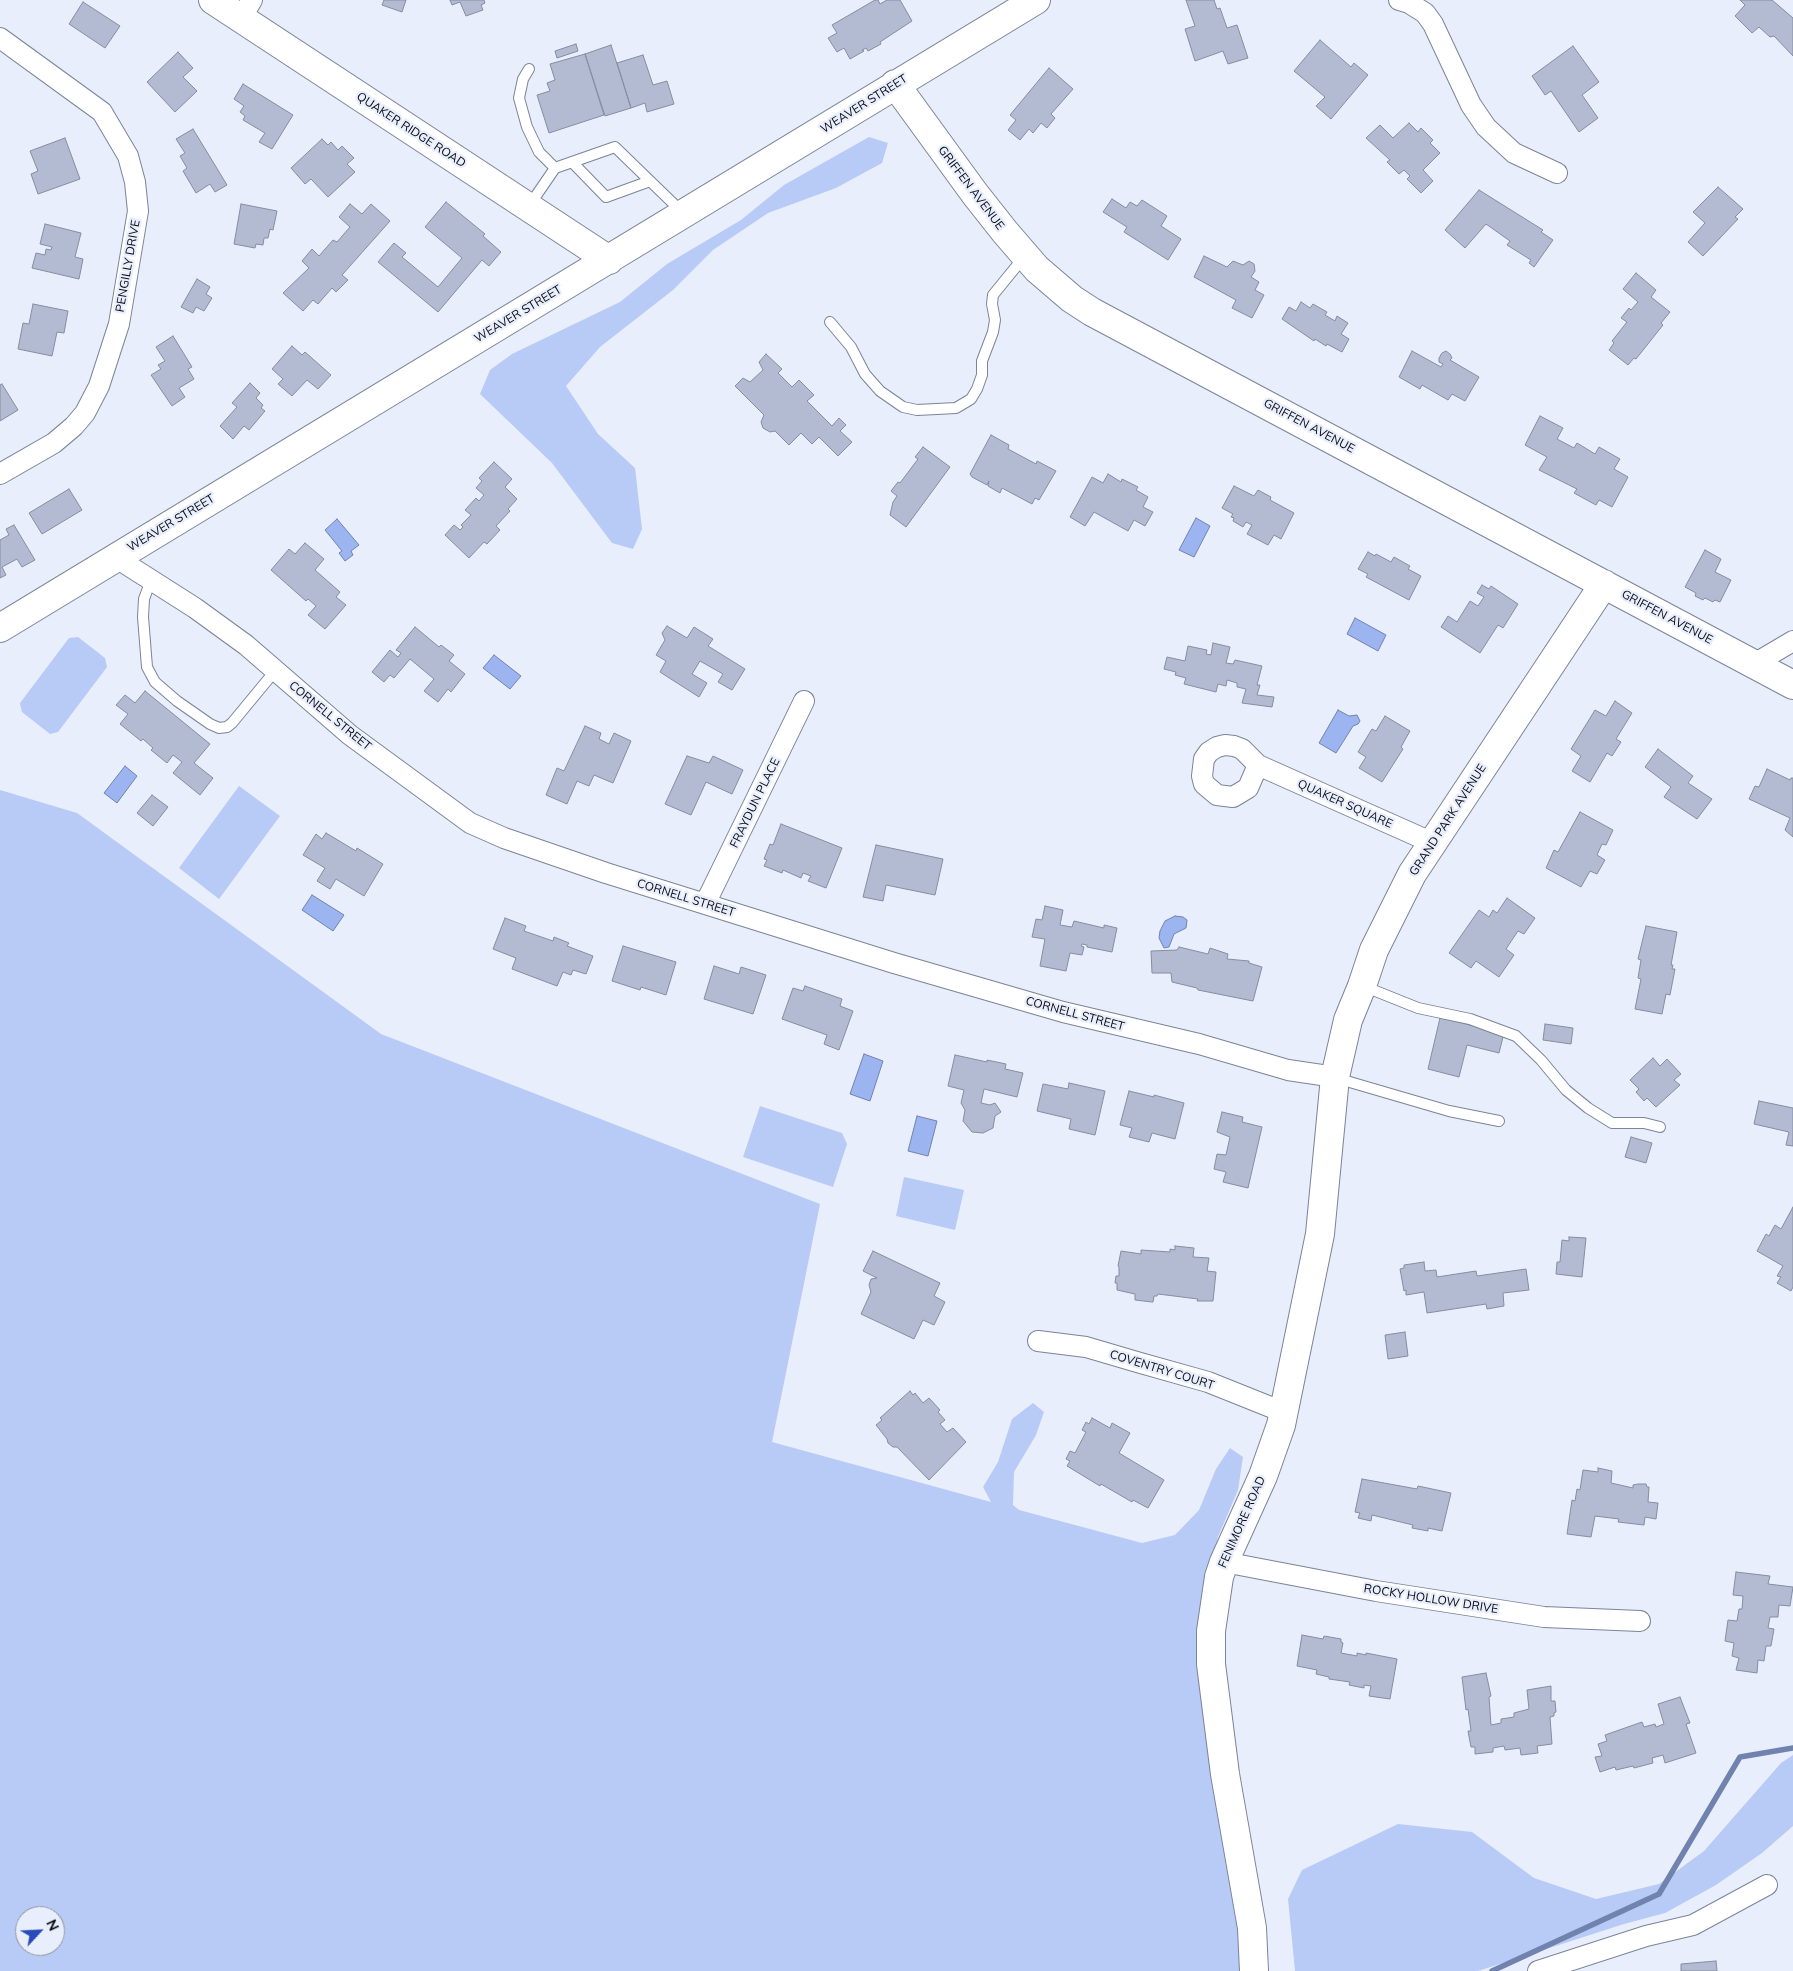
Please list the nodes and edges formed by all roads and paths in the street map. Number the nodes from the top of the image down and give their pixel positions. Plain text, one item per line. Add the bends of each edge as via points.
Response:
1 (213, 0) edge
2 (1036, 0) edge
3 (1399, 0) edge
4 (246, 9) edge
5 (0, 38) edge
6 (529, 69) dead end
7 (895, 84) junction
8 (572, 162) junction
9 (554, 168) junction
10 (1557, 172) dead end
11 (650, 181) junction
12 (528, 207) junction
13 (684, 214) junction
14 (1025, 256) junction
15 (609, 260) junction
16 (830, 322) dead end
17 (0, 474) edge
18 (115, 557) junction
19 (151, 580) junction
20 (1604, 584) junction
21 (0, 628) edge
22 (1793, 641) edge
23 (1754, 664) junction
24 (275, 671) junction
25 (1793, 685) edge
26 (804, 701) dead end
27 (1258, 764) dead end
28 (1433, 843) junction
29 (705, 904) junction
30 (1362, 986) junction
31 (1335, 1077) junction
32 (1499, 1121) dead end
33 (1660, 1127) dead end
34 (1038, 1341) dead end
35 (1283, 1412) junction
36 (1224, 1562) junction
37 (1640, 1621) dead end
38 (1767, 1885) dead end
39 (1254, 1971) edge
40 (1538, 1971) edge

1 - 4 street, QUAKER RIDGE ROAD
2 - 7 street, WEAVER STREET
3 - 10 street via 1425,13 1433,24 1471,105 1486,127 1514,153
4 - 12 street, QUAKER RIDGE ROAD
5 - 17 street, PENGILLY DRIVE via 102,112 128,156 138,210 118,324 99,386 85,413 54,443
6 - 9 lane via 519,98 527,127 539,152
7 - 13 street, WEAVER STREET
7 - 14 street, GRIFFEN AVENUE via 975,194
8 - 9 lane
8 - 11 lane via 615,147
8 - 11 lane via 606,197
9 - 12 lane
11 - 13 lane
12 - 15 street, QUAKER RIDGE ROAD
13 - 15 street, WEAVER STREET
14 - 16 lane via 993,294 995,320 982,361 982,375 971,399 956,408 917,410 903,407 880,391 865,374 851,347
14 - 20 street, GRIFFEN AVENUE via 1052,284 1092,312
15 - 18 street, WEAVER STREET
18 - 19 street, CORNELL STREET
18 - 21 street, WEAVER STREET
19 - 24 street, CORNELL STREET via 246,645
19 - 24 lane via 144,599 143,617 147,667 155,682 177,701 210,724 226,727
20 - 23 street, GRIFFEN AVENUE
20 - 28 street, GRAND PARK AVENUE
22 - 23 street
23 - 25 street, GRIFFEN AVENUE
24 - 29 street, CORNELL STREET via 350,734 470,823 596,870
26 - 29 street, FRAYDUN PLACE
27 - 28 street, QUAKER SQUARE
28 - 30 street, GRAND PARK AVENUE via 1412,874 1374,950
29 - 31 street, CORNELL STREET via 1064,1012 1199,1044 1288,1070
30 - 31 street, GRAND PARK AVENUE via 1348,1020
30 - 33 lane via 1418,1008 1470,1019 1516,1036 1566,1090 1588,1108 1612,1123 1644,1123
31 - 32 lane via 1449,1112
31 - 35 street, FENIMORE ROAD via 1320,1234
34 - 35 street, COVENTRY COURT via 1086,1347 1208,1382
35 - 36 street, FENIMORE ROAD via 1263,1476
36 - 37 street, ROCKY HOLLOW DRIVE via 1376,1591 1544,1617
36 - 39 street, FENIMORE ROAD via 1211,1631 1211,1664 1225,1774 1252,1928
38 - 40 street via 1693,1925 1646,1936

